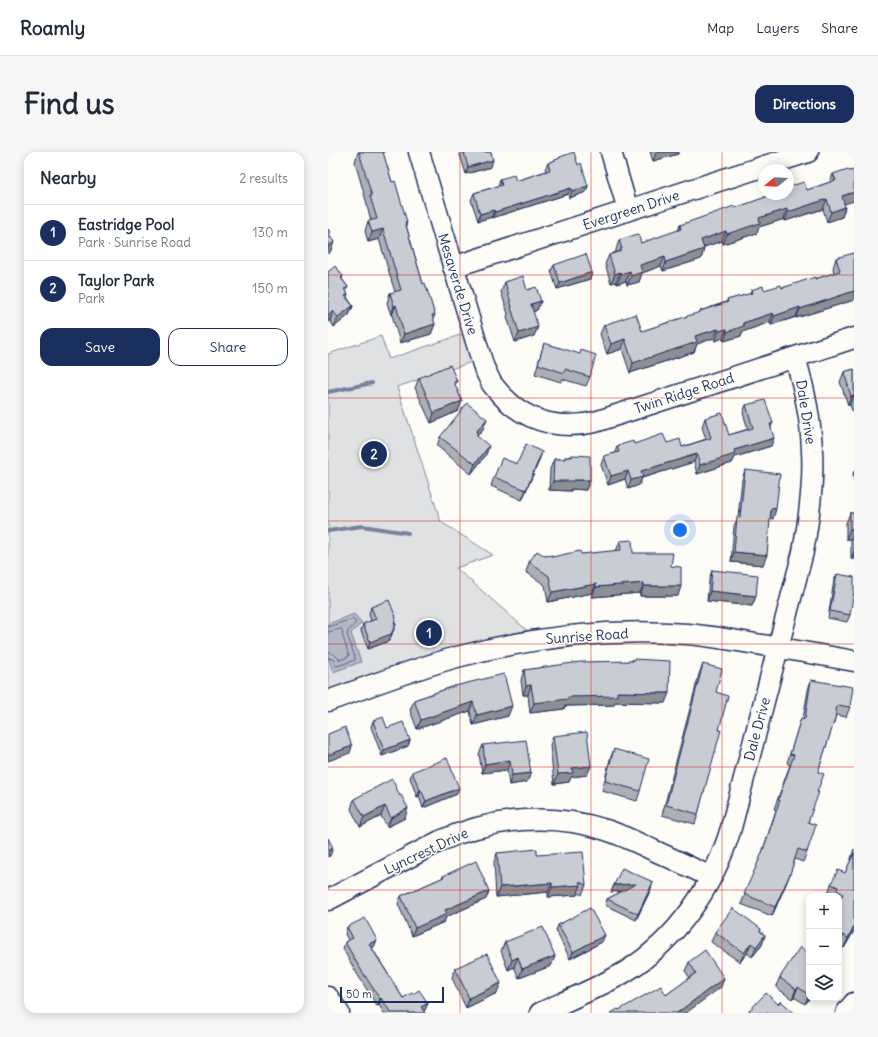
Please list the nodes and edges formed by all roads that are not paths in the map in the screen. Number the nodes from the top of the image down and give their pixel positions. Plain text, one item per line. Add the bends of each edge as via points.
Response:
1 (419, 152) edge
2 (611, 152) edge
3 (808, 152) edge
4 (628, 210) junction
5 (453, 267) junction
6 (854, 338) edge
7 (795, 357) junction
8 (515, 407) joint
9 (779, 647) junction
10 (854, 661) edge
11 (328, 701) edge
12 (711, 877) junction
13 (328, 900) edge
14 (328, 997) edge
15 (854, 1003) edge
16 (338, 1013) edge
17 (540, 1013) edge
18 (846, 1013) edge

1 - 5 street, Mesaverde Drive
2 - 4 street
3 - 4 street, Evergreen Drive
4 - 5 street, Evergreen Drive
5 - 8 street, Mesaverde Drive via 484,368 496,388
6 - 7 street, Twin Ridge Road
7 - 8 street, Twin Ridge Road via 586,424 569,426 548,423
7 - 9 street, Dale Drive via 811,432 812,491 803,552
9 - 10 street, Sunrise Road
9 - 11 street, Sunrise Road via 688,634 610,632 561,636 506,645 456,658
9 - 12 street, Dale Drive via 728,841
12 - 13 street, Lyncrest Drive via 626,837 605,830 545,819 523,820 490,824 453,835
12 - 17 street, Dale Drive via 687,915 648,955 611,979
14 - 16 street
15 - 18 street

